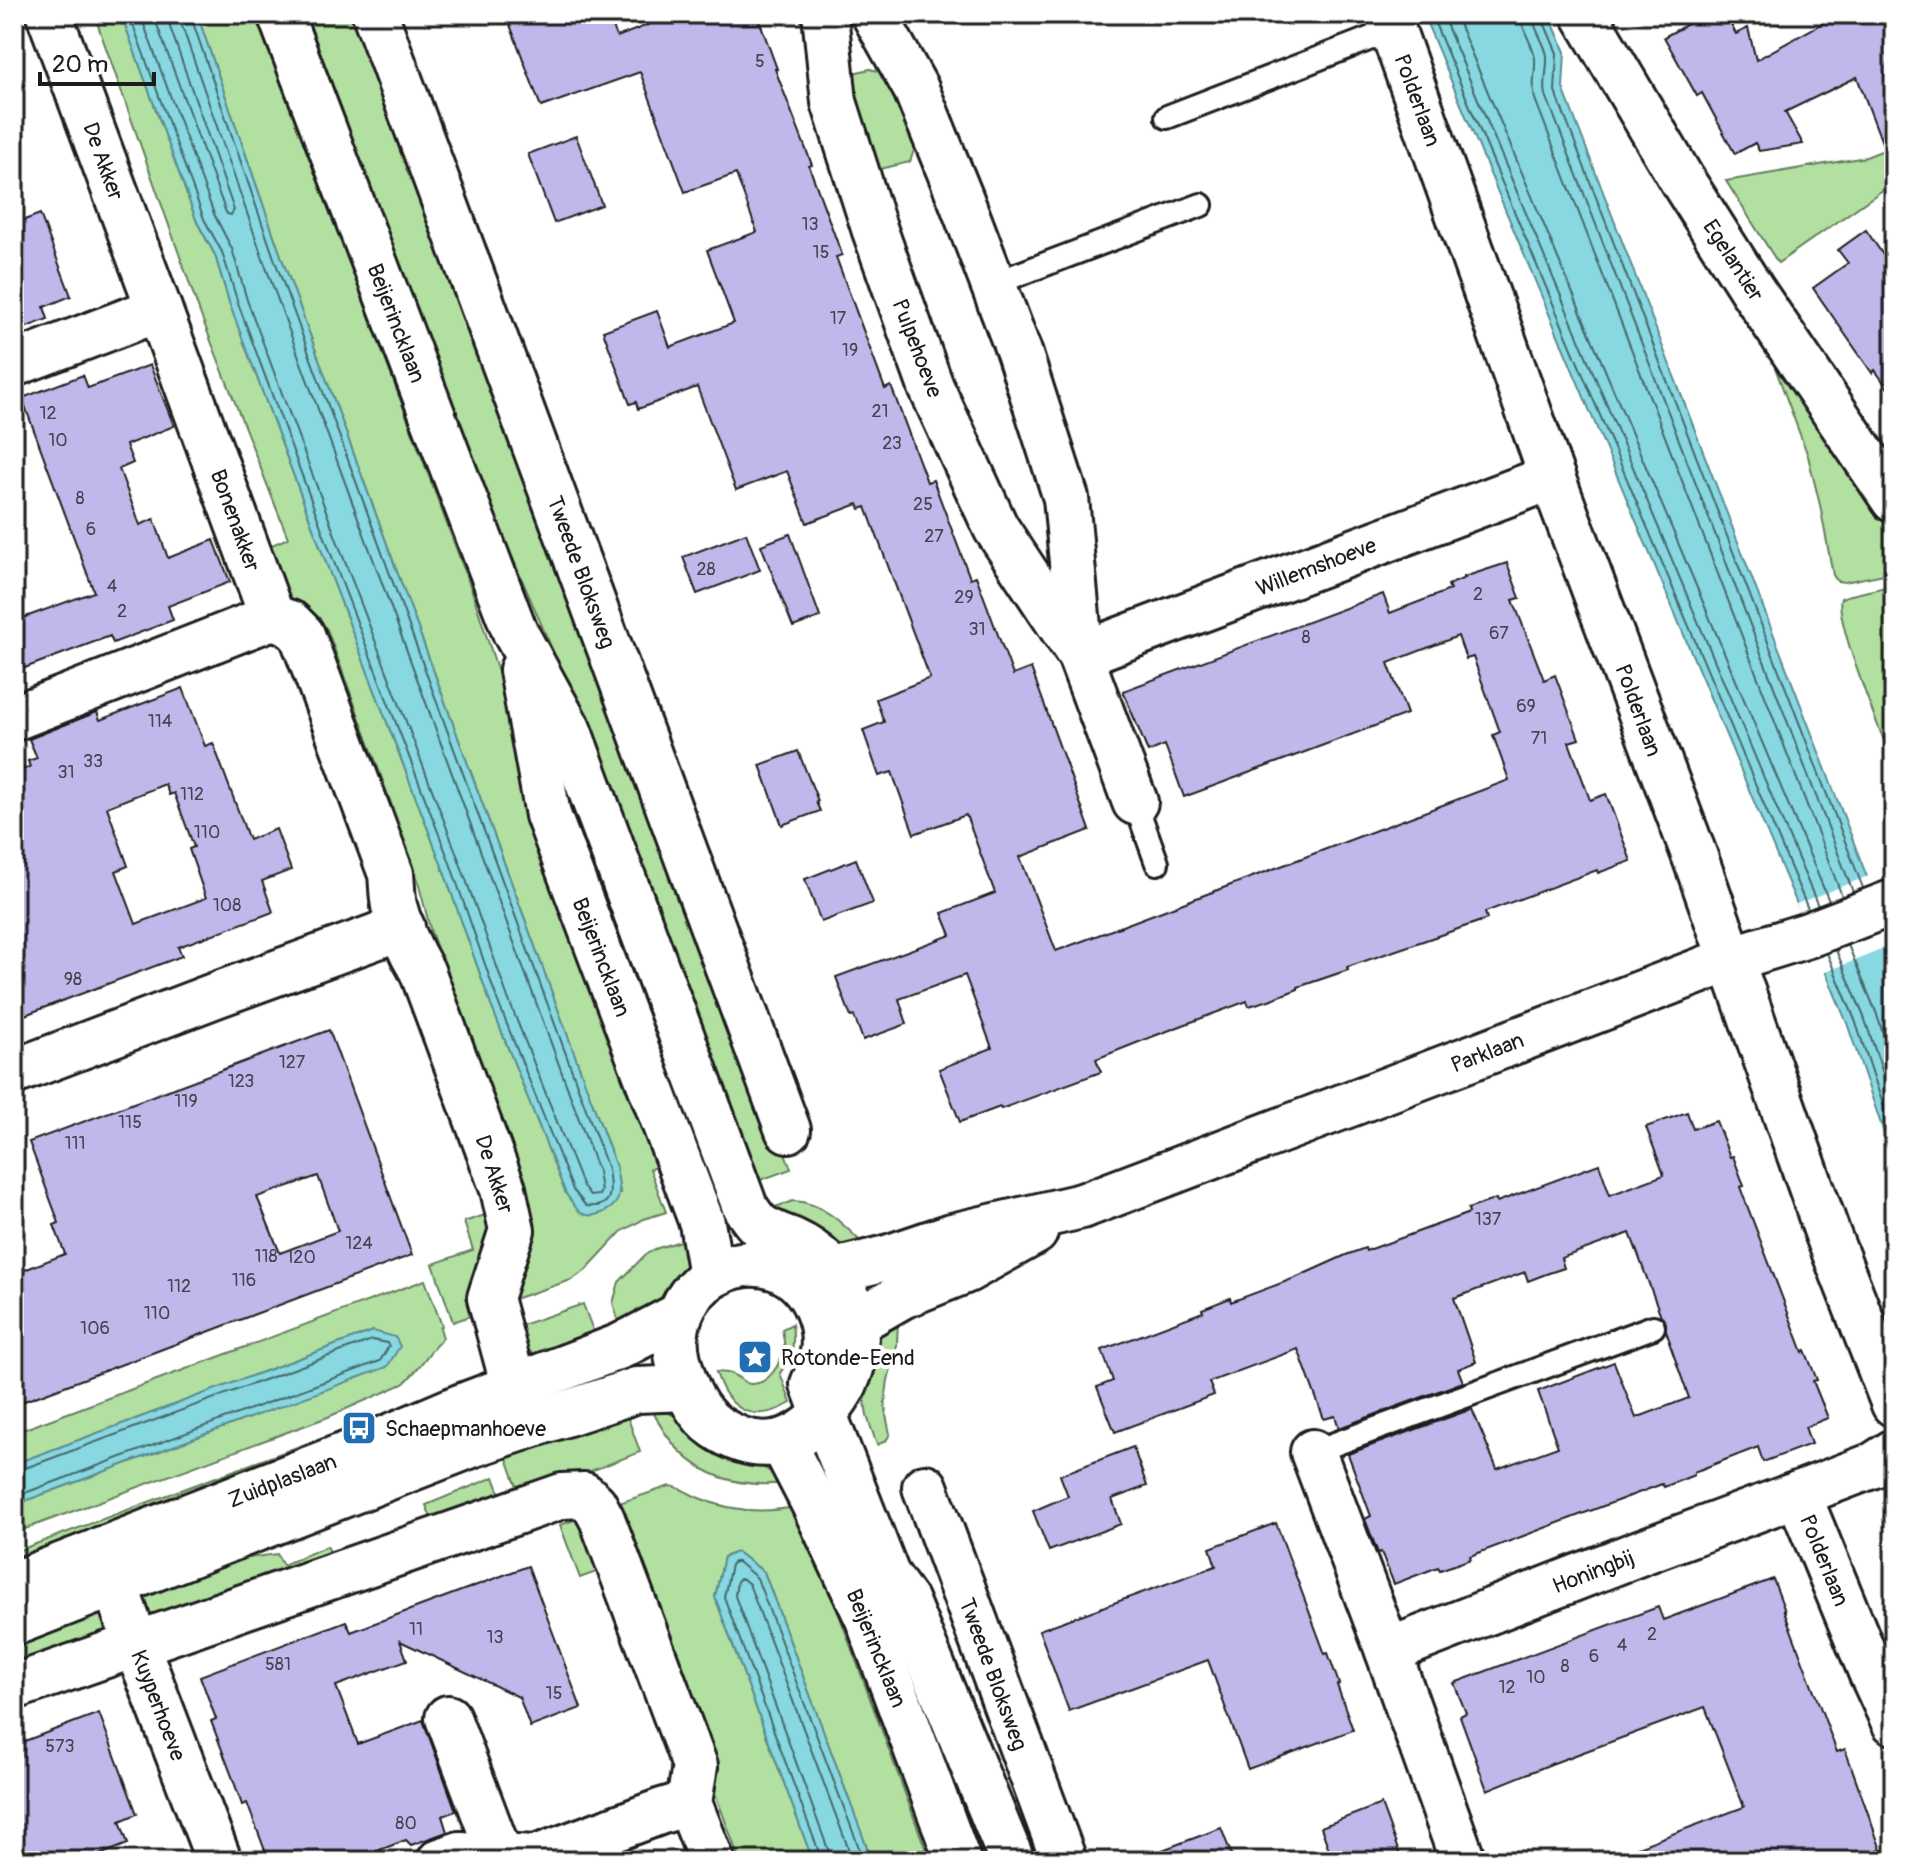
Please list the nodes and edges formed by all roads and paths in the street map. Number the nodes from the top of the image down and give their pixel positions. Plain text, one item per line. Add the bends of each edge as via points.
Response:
1 (28, 14) edge
2 (49, 14) edge
3 (280, 14) edge
4 (375, 14) edge
5 (825, 14) edge
6 (874, 14) edge
7 (1584, 14) edge
8 (14, 19) edge
9 (1390, 22) edge
10 (1167, 117) dead end
11 (1201, 205) dead end
12 (993, 284) junction
13 (159, 309) junction
14 (14, 364) edge
15 (1552, 477) junction
16 (1894, 500) edge
17 (272, 617) junction
18 (515, 632) junction
19 (1080, 655) junction
20 (14, 718) edge
21 (1135, 802) joint
22 (1157, 863) dead end
23 (1894, 902) edge
24 (402, 927) junction
25 (1731, 959) junction
26 (14, 1072) edge
27 (788, 1130) dead end
28 (1082, 1206) junction
29 (711, 1275) junction
30 (817, 1276) junction
31 (680, 1315) junction
32 (855, 1323) junction
33 (1653, 1327) dead end
34 (687, 1388) junction
35 (834, 1401) junction
36 (1894, 1404) edge
37 (521, 1406) junction
38 (782, 1442) junction
39 (1313, 1452) joint
40 (1894, 1452) edge
41 (925, 1487) dead end
42 (1798, 1494) junction
43 (108, 1567) junction
44 (14, 1584) edge
45 (14, 1623) edge
46 (136, 1644) junction
47 (1388, 1651) junction
48 (14, 1687) edge
49 (448, 1718) dead end
50 (1894, 1722) edge
51 (689, 1803) junction
52 (500, 1856) junction
53 (219, 1861) edge
54 (440, 1861) edge
55 (712, 1861) edge
56 (958, 1861) edge
57 (1012, 1861) edge
58 (1064, 1861) edge
59 (1463, 1861) edge

1 - 8 street
2 - 13 street, De Akker
3 - 18 street, Beijerincklaan
4 - 27 street, Tweede Bloksweg
5 - 19 street, Pulpehoeve via 834,102 931,387 996,528
6 - 12 street, Pulpehoeve via 916,89
7 - 16 street, Egelantier via 1744,278
9 - 10 lane
9 - 15 street, Polderlaan
11 - 12 lane
12 - 19 street, Pulpehoeve via 1066,498
13 - 14 street
13 - 17 street, Bonenakker
15 - 19 street, Willemshoeve
15 - 25 street, Polderlaan
17 - 20 street
17 - 24 street, De Akker via 290,623 302,635 391,874 393,904
18 - 29 street, Beijerincklaan via 548,815 702,1223
18 - 30 street, Beijerincklaan via 568,729 745,1207 758,1224 811,1251
19 - 21 street, Pulpehoeve
21 - 22 lane
23 - 25 street, Parklaan
24 - 26 street
24 - 37 street, De Akker via 503,1189 512,1230 490,1298
25 - 28 street, Parklaan
25 - 36 street, Polderlaan
28 - 30 street, Parklaan via 952,1236
28 - 32 street, Parklaan via 967,1270 902,1296
29 - 30 street via 756,1264
29 - 31 street via 691,1293
30 - 32 street via 847,1296
30 - 35 street via 816,1304 825,1344 813,1384
31 - 34 street via 677,1353
31 - 37 street, Zuidplaslaan
32 - 35 street via 850,1374
33 - 39 lane
34 - 37 street, Zuidplaslaan
34 - 38 street via 712,1425 725,1433 752,1443
35 - 38 street via 805,1431
35 - 57 street, Beijerincklaan via 887,1575 906,1602
37 - 43 street, Zuidplaslaan via 366,1447
38 - 56 street, Beijerincklaan via 868,1619
39 - 47 street
40 - 42 street, Polderlaan
41 - 58 street, Tweede Bloksweg
42 - 47 street, Honingbij
42 - 50 street, Polderlaan
43 - 44 street, Zuidplaslaan
43 - 45 street, Zuidplaslaan
43 - 46 street, Kuyperhoeve
46 - 48 street
46 - 51 street via 562,1496 584,1495 602,1519 695,1766
46 - 53 street, Kuyperhoeve
47 - 59 street
49 - 52 street
51 - 52 street via 536,1858
51 - 55 street
52 - 54 street via 460,1854

